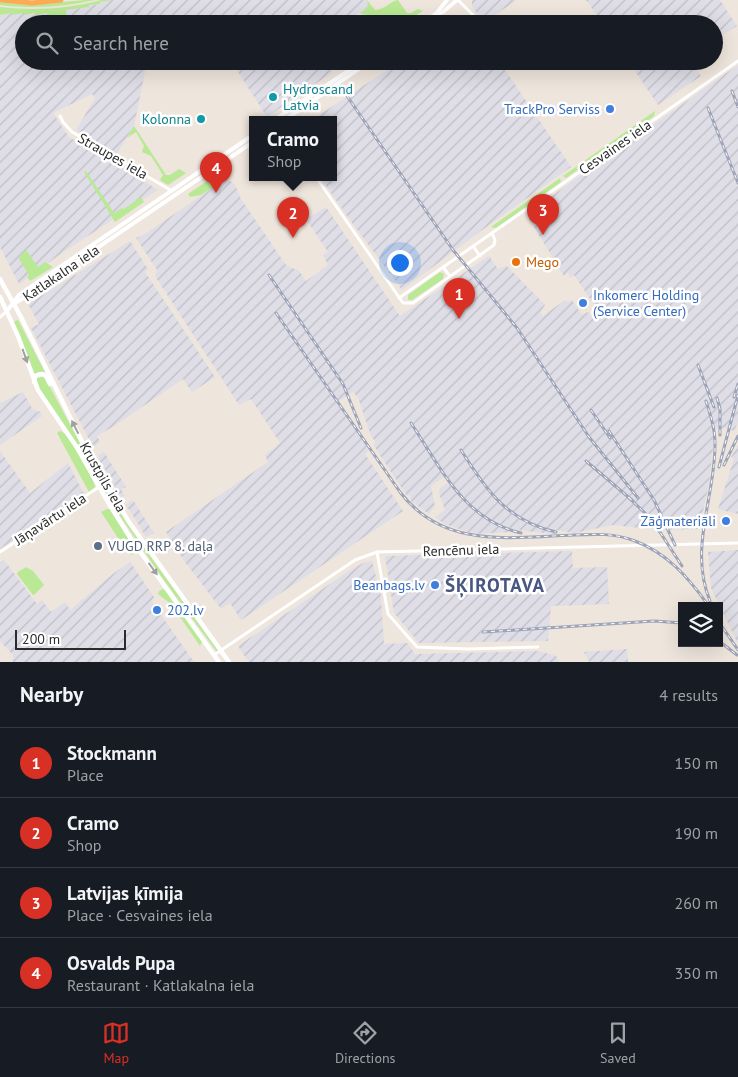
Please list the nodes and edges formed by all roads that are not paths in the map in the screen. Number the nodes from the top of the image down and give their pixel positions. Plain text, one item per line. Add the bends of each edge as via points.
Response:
1 (2, 0) edge
2 (61, 0) edge
3 (447, 0) edge
4 (458, 0) edge
5 (436, 14) joint
6 (473, 15) edge
7 (738, 61) edge
8 (350, 70) edge
9 (357, 70) edge
10 (60, 116) dead end
11 (280, 116) edge
12 (290, 116) edge
13 (249, 138) edge
14 (249, 145) edge
15 (319, 181) edge
16 (172, 191) junction
17 (147, 212) junction
18 (492, 233) junction
19 (473, 246) junction
20 (480, 256) junction
21 (443, 267) junction
22 (450, 276) junction
23 (0, 279) edge
24 (0, 297) edge
25 (399, 298) junction
26 (12, 304) junction
27 (7, 311) junction
28 (0, 317) edge
29 (34, 382) junction
30 (63, 404) junction
31 (99, 487) junction
32 (738, 543) edge
33 (0, 552) edge
34 (377, 552) junction
35 (538, 647) dead end
36 (221, 650) junction
37 (214, 655) junction
38 (219, 662) edge
39 (229, 662) edge

1 - 2 highway via 32,3
3 - 5 street
4 - 5 street
4 - 6 street
7 - 18 street, Cesvaines iela
8 - 11 street
9 - 12 street
10 - 16 street, Straupes iela via 72,132
13 - 16 street, Katlakalna iela
14 - 17 street, Katlakalna iela
15 - 25 street
16 - 17 street, Katlakalna iela
17 - 26 street, Katlakalna iela
18 - 19 street, Cesvaines iela
18 - 20 street via 496,243
19 - 20 street
19 - 21 street, Cesvaines iela
20 - 22 street
21 - 22 street
21 - 25 street, Cesvaines iela
22 - 25 street via 412,303 403,304
23 - 26 main road, Krustpils iela
24 - 27 main road, Krustpils iela
26 - 27 street
26 - 30 main road, Krustpils iela
27 - 28 street
27 -> 29 main road, Krustpils iela
29 - 30 main road via 36,375 44,374
29 - 31 main road, Krustpils iela
36 -> 30 main road, Krustpils iela via 129,522 89,456
31 - 33 street, Jāņavārtu iela
31 -> 37 main road, Krustpils iela
32 - 34 street, Rencēnu iela
34 - 35 street via 388,614 417,648
34 - 36 street, Rencēnu iela via 355,560
36 - 37 street, Rencēnu iela
36 - 39 main road, Krustpils iela
37 - 38 main road, Krustpils iela

